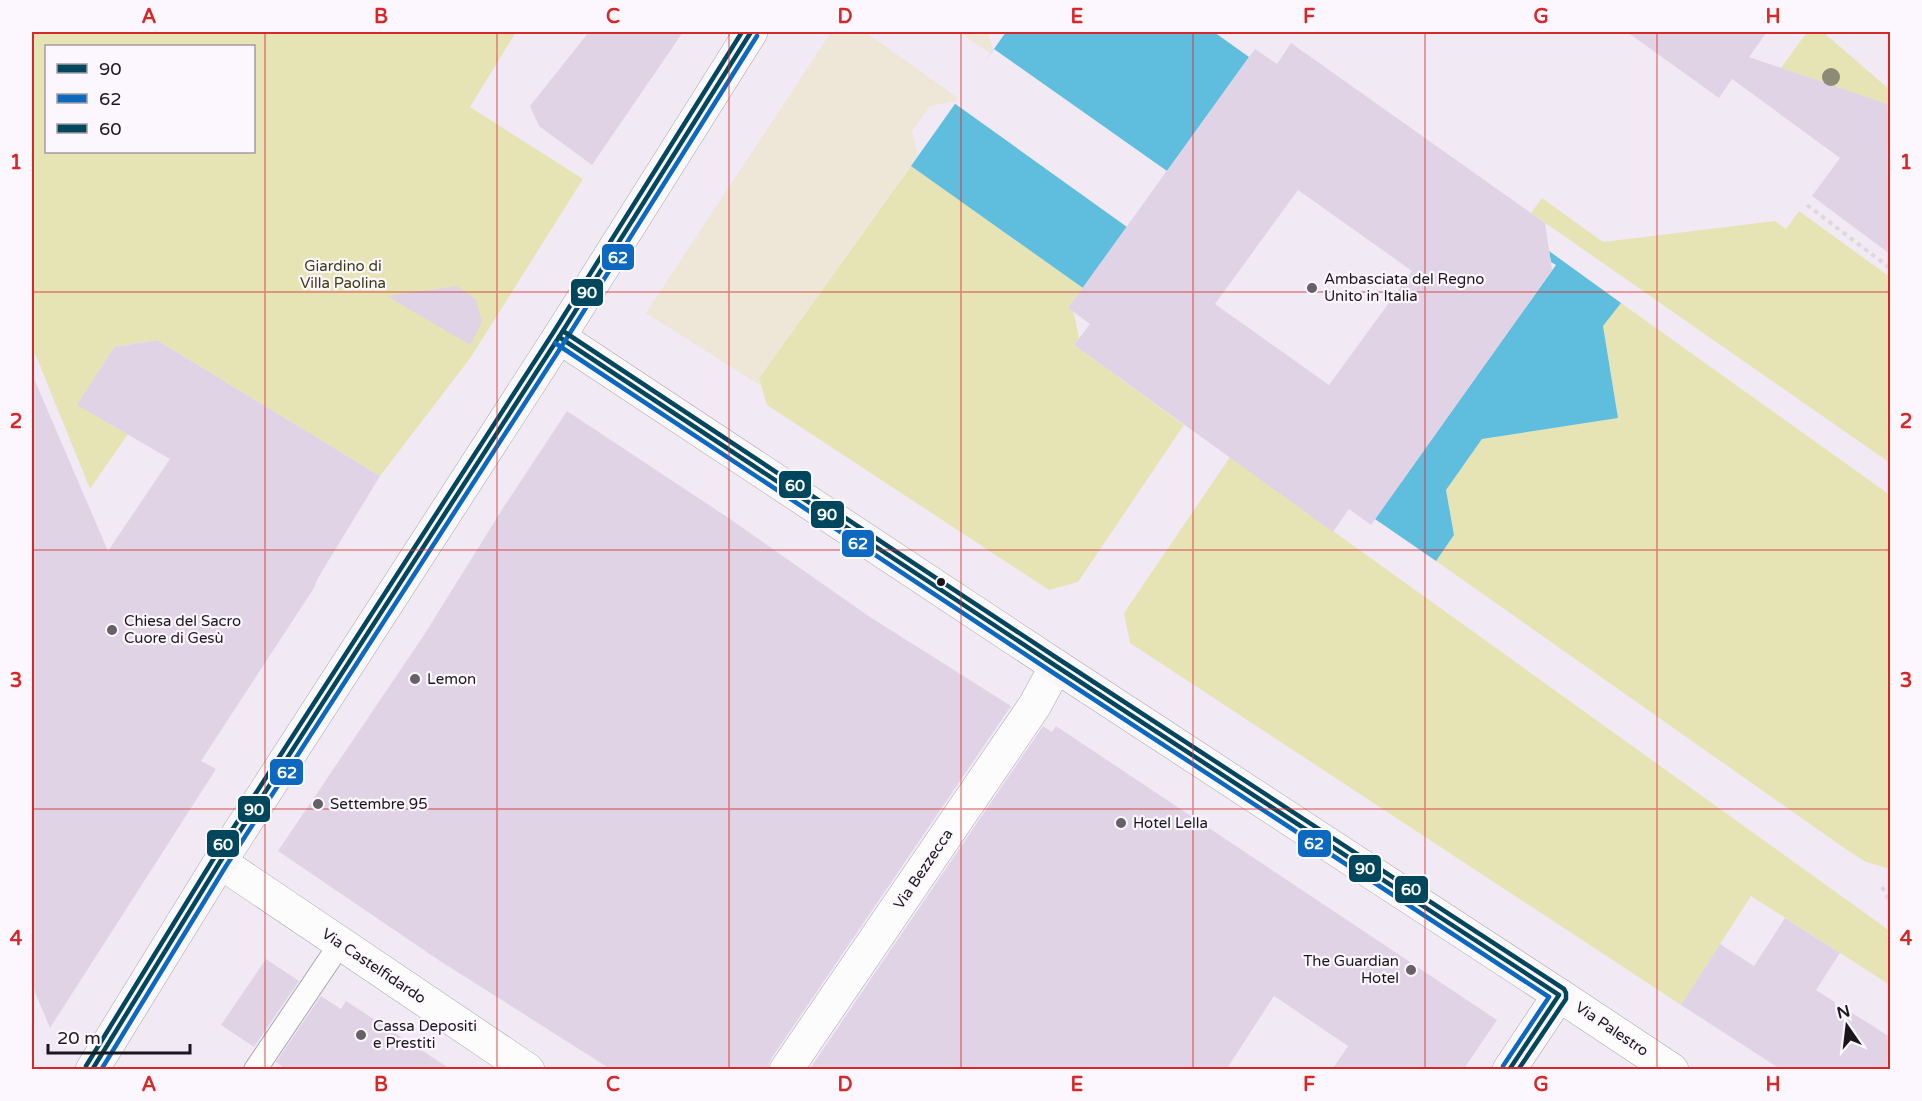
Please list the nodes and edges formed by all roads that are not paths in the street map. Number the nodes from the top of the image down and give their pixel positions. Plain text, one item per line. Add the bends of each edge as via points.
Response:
1 (751, 32) edge
2 (559, 337) junction
3 (1056, 666) junction
4 (220, 862) junction
5 (340, 944) junction
6 (1559, 994) junction
7 (92, 1070) edge
8 (255, 1070) edge
9 (528, 1070) edge
10 (786, 1070) edge
11 (1509, 1070) edge
12 (1672, 1070) edge

1 - 2 main road
2 - 3 main road, Via Palestro
2 - 4 main road
3 - 6 main road, Via Palestro
3 - 10 street, Via Bezzecca via 1035,705
4 - 5 street, Via Castelfidardo
4 - 7 main road
5 - 8 lane
5 - 9 street, Via Castelfidardo
6 - 11 main road
6 - 12 street, Via Palestro

